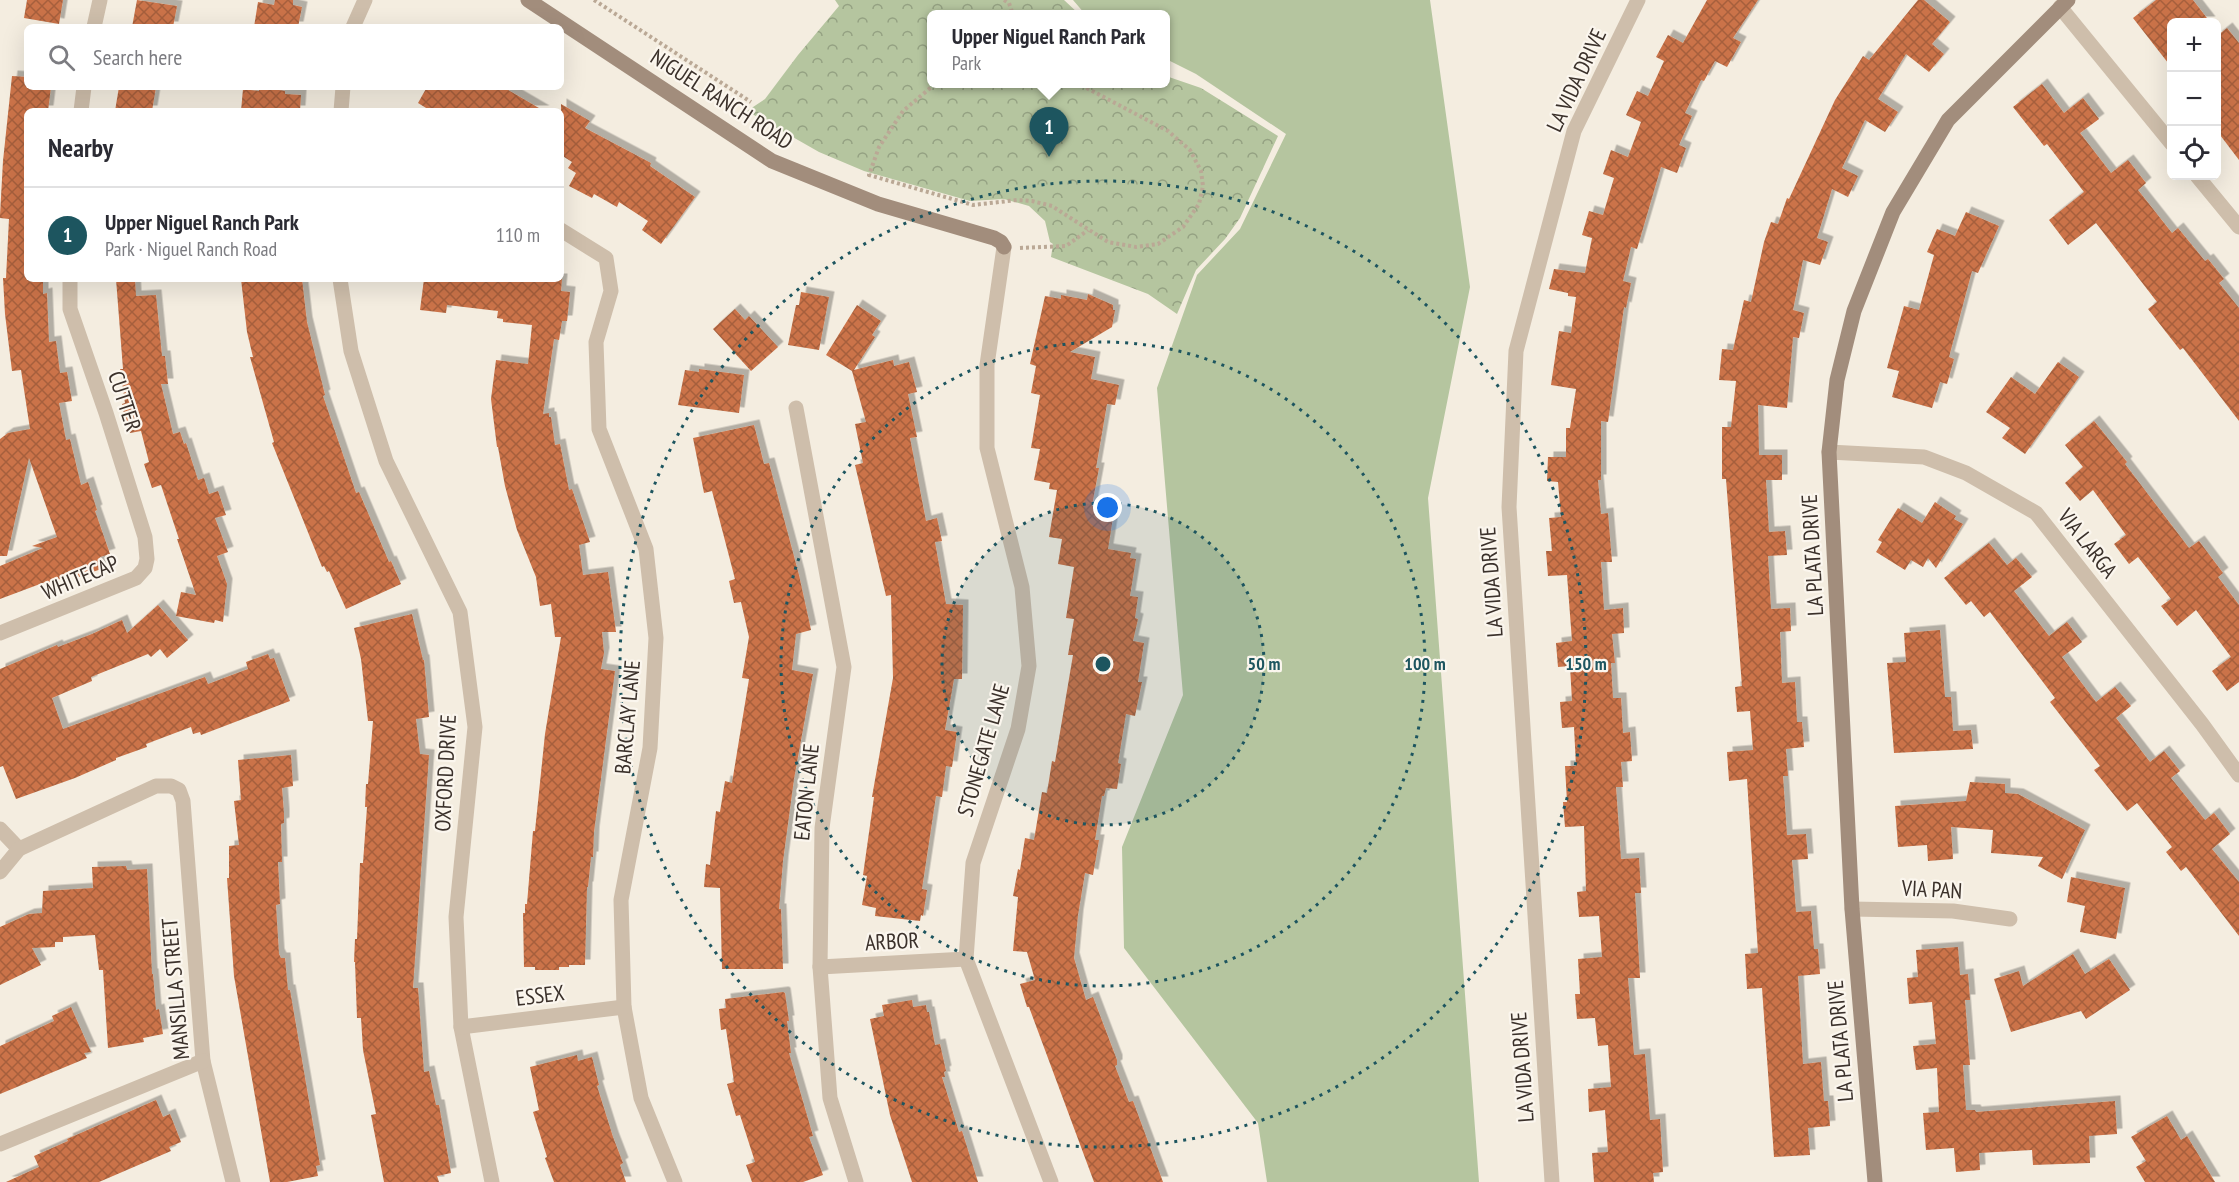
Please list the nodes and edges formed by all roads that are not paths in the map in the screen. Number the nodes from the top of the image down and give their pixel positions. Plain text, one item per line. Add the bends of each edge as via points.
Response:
1 (100, 0) edge
2 (364, 0) edge
3 (528, 0) edge
4 (1638, 0) edge
5 (2064, 4) edge
6 (95, 24) edge
7 (355, 24) edge
8 (84, 90) edge
9 (343, 90) edge
10 (81, 108) edge
11 (341, 108) edge
12 (2167, 138) edge
13 (2200, 180) edge
14 (2239, 227) edge
15 (564, 232) edge
16 (1004, 248) joint
17 (70, 282) edge
18 (340, 282) edge
19 (796, 408) dead end
20 (1829, 452) junction
21 (145, 537) joint
22 (0, 633) edge
23 (2239, 775) edge
24 (0, 829) edge
25 (19, 849) junction
26 (0, 872) edge
27 (1852, 909) junction
28 (2010, 919) dead end
29 (966, 959) junction
30 (820, 967) junction
31 (624, 1007) junction
32 (461, 1027) junction
33 (202, 1061) junction
34 (0, 1144) edge
35 (233, 1182) edge
36 (492, 1182) edge
37 (675, 1182) edge
38 (856, 1182) edge
39 (1051, 1182) edge
40 (1552, 1182) edge
41 (1875, 1182) edge

1 - 6 street
2 - 7 street
3 - 16 street, NIGUEL RANCH ROAD via 772,161 878,204 994,238
4 - 40 street, LA VIDA DRIVE via 1574,130 1516,351 1509,507
5 - 12 street
5 - 20 street, LA PLATA DRIVE via 1948,120 1893,212 1854,311 1837,380
8 - 10 street
9 - 11 street
13 - 14 street
15 - 31 street, BARCLAY LANE via 606,258 611,291 596,342 599,429 646,549 656,638 650,748 621,900
16 - 29 street, STONEGATE LANE via 987,365 987,448 1022,586 1029,666 1018,729 973,863
17 - 21 street, CUTTER via 70,309
18 - 32 street, OXFORD DRIVE via 351,351 386,460 460,612 474,727 456,917
19 - 30 street, EATON LANE via 844,668 822,828
20 - 23 street, VIA LARGA via 1924,457 1966,474 2036,513
20 - 27 street, LA PLATA DRIVE
21 - 22 street, WHITECAP via 147,559 136,578
24 - 25 street
25 - 26 street
25 - 33 street, MANSILLA STREET via 156,786 179,790 183,801
27 - 28 street, VIA PAN via 1953,911
27 - 41 street, LA PLATA DRIVE
29 - 30 street, ARBOR
29 - 39 street, STONEGATE LANE
30 - 38 street, EATON LANE via 830,1098
31 - 32 street, ESSEX
31 - 37 street, BARCLAY LANE via 641,1098
32 - 36 street, OXFORD DRIVE
33 - 34 street
33 - 35 street, MANSILLA STREET

